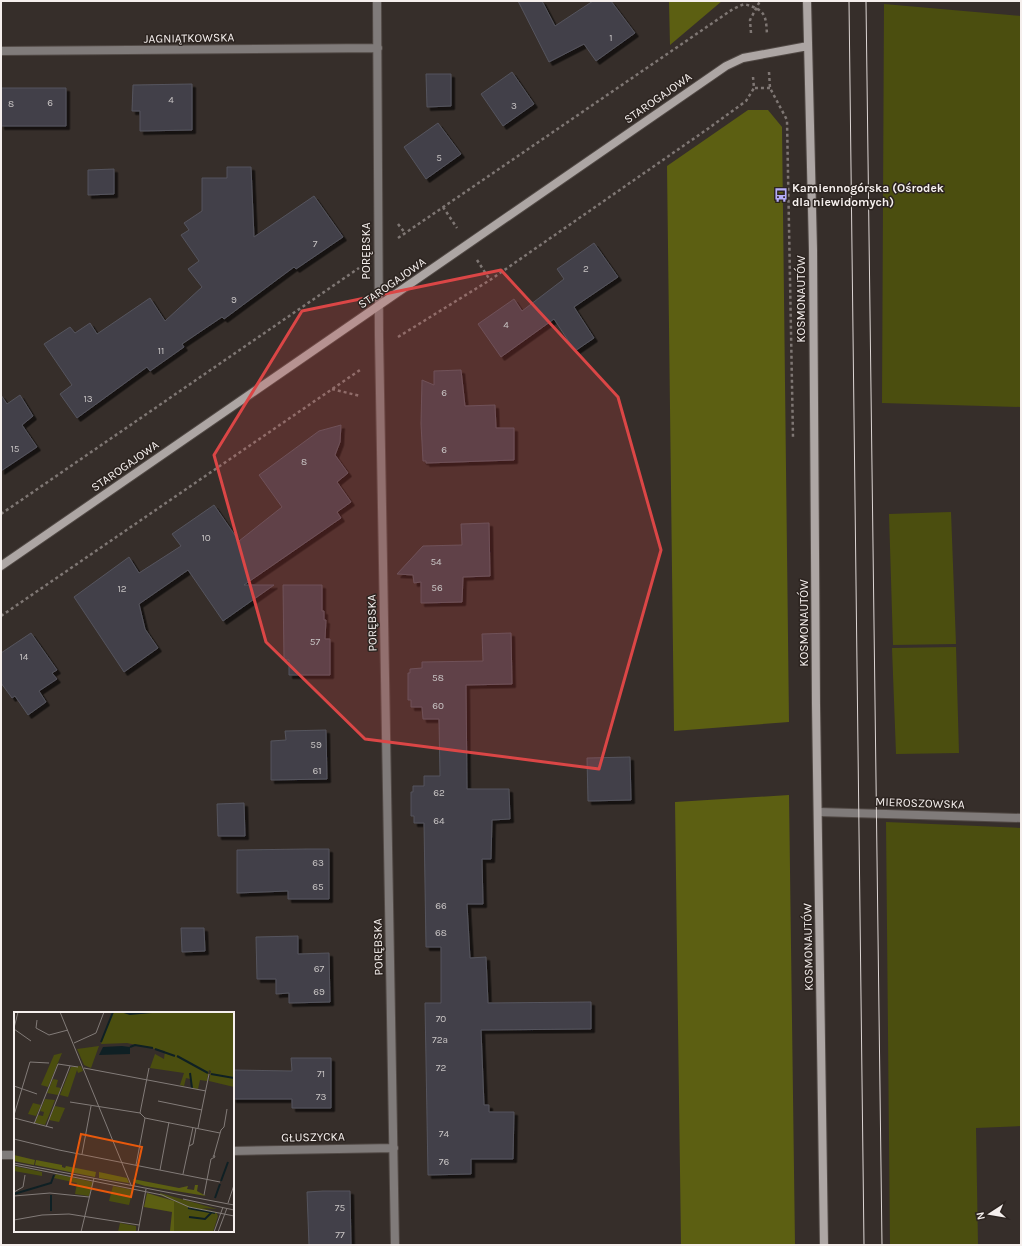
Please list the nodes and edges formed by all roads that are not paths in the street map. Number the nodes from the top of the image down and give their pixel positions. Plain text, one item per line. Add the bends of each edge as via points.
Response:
1 (377, 1) edge
2 (807, 1) edge
3 (808, 46) junction
4 (378, 48) junction
5 (1, 52) edge
6 (378, 307) junction
7 (1, 566) edge
8 (819, 812) junction
9 (1021, 818) edge
10 (394, 1148) junction
11 (234, 1151) edge
12 (1, 1155) edge
13 (14, 1155) edge
14 (395, 1245) edge
15 (824, 1245) edge

1 - 4 street, PORĘBSKA
2 - 3 main road, KOSMONAUTÓW
3 - 6 main road, STAROGAJOWA via 743,58 726,66
3 - 8 main road, KOSMONAUTÓW via 813,242
4 - 5 street, JAGNIĄTKOWSKA
4 - 6 street, PORĘBSKA
6 - 7 main road, STAROGAJOWA
6 - 10 street, PORĘBSKA
8 - 9 street, MIEROSZOWSKA
8 - 15 main road, KOSMONAUTÓW
10 - 11 street, GŁUSZYCKA
10 - 14 street, PORĘBSKA
12 - 13 street

